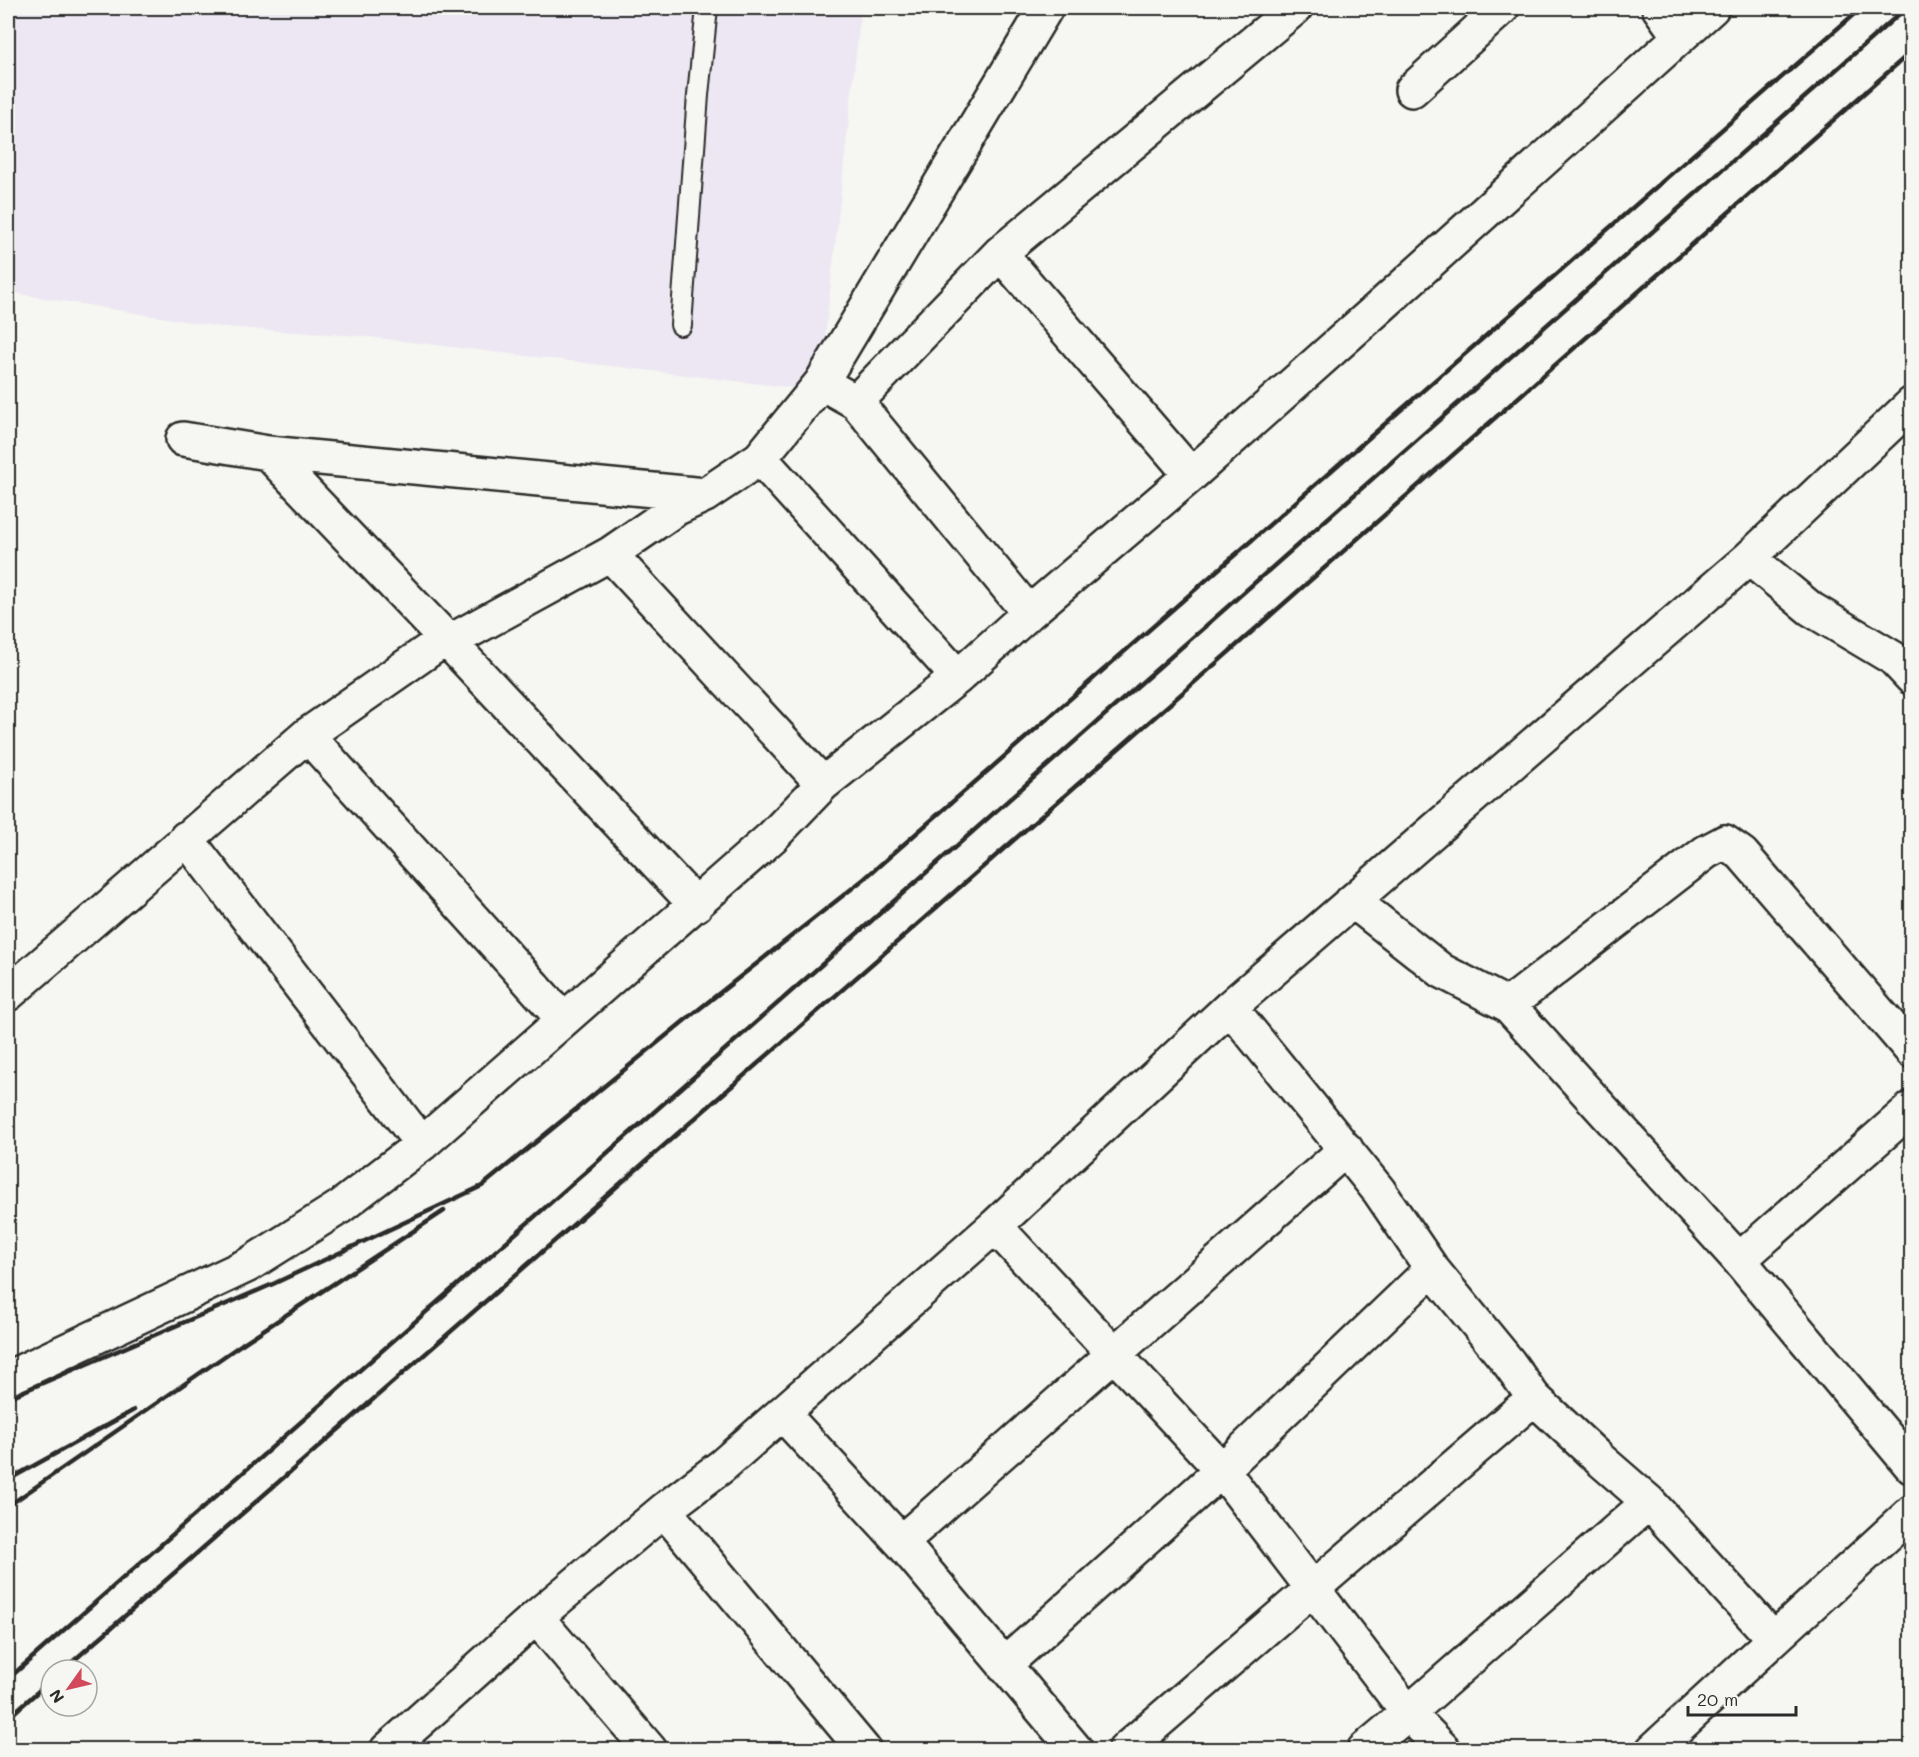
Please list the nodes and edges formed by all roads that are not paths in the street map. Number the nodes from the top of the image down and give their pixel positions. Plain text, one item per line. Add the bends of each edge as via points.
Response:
1 (707, 8) edge
2 (1046, 8) edge
3 (1295, 8) edge
4 (1502, 8) edge
5 (1659, 8) edge
6 (1712, 8) edge
7 (1679, 36) junction
8 (1412, 90) dead end
9 (1000, 253) junction
10 (681, 325) dead end
11 (822, 383) junction
12 (856, 402) junction
13 (1911, 404) edge
14 (183, 439) dead end
15 (268, 453) junction
16 (760, 458) junction
17 (1191, 475) junction
18 (705, 495) junction
19 (609, 554) junction
20 (1749, 558) junction
21 (1029, 613) junction
22 (448, 642) junction
23 (958, 677) junction
24 (1911, 678) edge
25 (307, 735) junction
26 (823, 784) junction
27 (186, 838) junction
28 (1353, 901) junction
29 (696, 905) junction
30 (8, 994) edge
31 (1508, 1005) junction
32 (1230, 1007) junction
33 (563, 1019) junction
34 (1911, 1051) edge
35 (1911, 1108) edge
36 (422, 1143) junction
37 (1346, 1149) junction
38 (995, 1226) junction
39 (1739, 1260) junction
40 (1432, 1269) junction
41 (1113, 1354) junction
42 (8, 1378) edge
43 (1534, 1398) junction
44 (783, 1413) junction
45 (1911, 1467) edge
46 (1222, 1470) junction
47 (1649, 1502) junction
48 (664, 1510) junction
49 (1911, 1512) edge
50 (901, 1542) junction
51 (1313, 1588) junction
52 (536, 1617) junction
53 (1773, 1638) junction
54 (1004, 1665) junction
55 (1408, 1713) junction
56 (407, 1743) edge
57 (650, 1749) edge
58 (864, 1749) edge
59 (1076, 1749) edge
60 (1125, 1749) edge
61 (1364, 1749) edge
62 (1444, 1749) edge
63 (1653, 1749) edge

1 - 10 lane
2 - 11 street
3 - 9 street
4 - 8 street
5 - 7 street
6 - 7 street
7 - 17 street
9 - 12 street
9 - 17 street
11 - 12 street
11 - 16 street
12 - 21 street
13 - 20 street
14 - 15 street
15 - 18 street
15 - 22 street
16 - 18 street
16 - 23 street
17 - 21 street
18 - 19 street via 677,508
19 - 22 street
19 - 26 street
20 - 24 street via 1811,609 1893,658
20 - 28 street
21 - 23 street
22 - 25 street via 435,646
22 - 29 street
23 - 26 street
25 - 27 street
25 - 33 street
26 - 29 street via 772,837
27 - 30 street
27 - 36 street
28 - 31 street via 1442,971
28 - 32 street
29 - 33 street
31 - 34 street via 1706,852 1725,842 1742,854
31 - 39 street
32 - 37 street
32 - 38 street
33 - 36 street
35 - 39 street
36 - 42 street via 340,1206 248,1265
37 - 40 street
37 - 41 street
38 - 41 street
38 - 44 street
39 - 45 street
40 - 43 street
40 - 46 street
41 - 46 street
41 - 50 street
43 - 47 street
43 - 51 street
44 - 48 street
44 - 50 street
46 - 51 street
46 - 54 street
47 - 53 street
47 - 55 street
48 - 52 street
48 - 58 street
49 - 53 street
50 - 54 street
51 - 55 street
51 - 60 street
52 - 56 street
52 - 57 street
53 - 63 street
54 - 59 street
55 - 61 street
55 - 62 street

